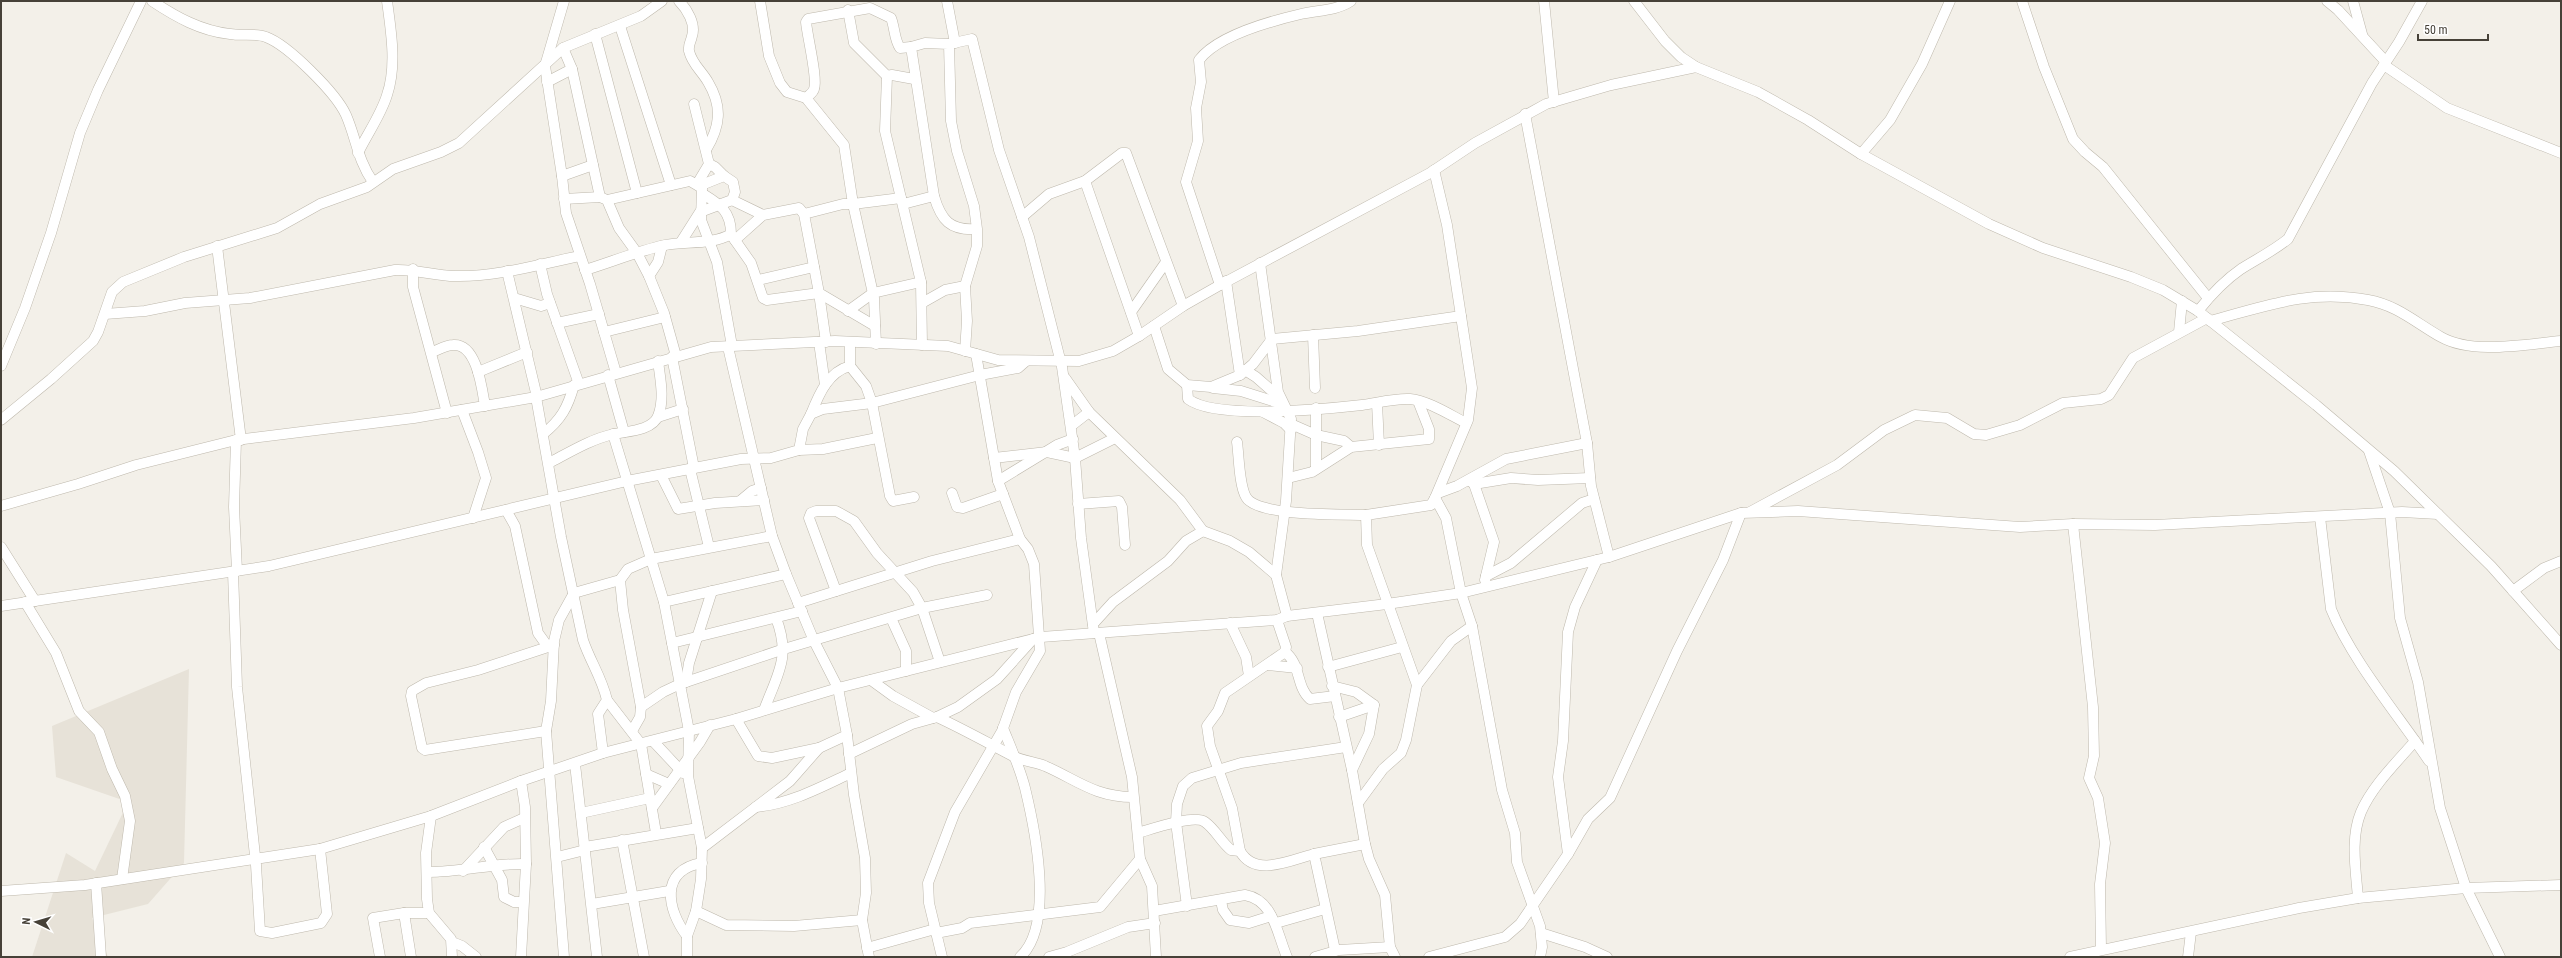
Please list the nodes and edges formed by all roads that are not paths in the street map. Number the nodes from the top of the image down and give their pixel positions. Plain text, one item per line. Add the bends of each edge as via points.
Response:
1 (141, 1) edge
2 (152, 1) edge
3 (387, 1) edge
4 (564, 1) edge
5 (662, 1) edge
6 (679, 1) edge
7 (760, 1) edge
8 (946, 1) edge
9 (1351, 1) edge
10 (1544, 1) edge
11 (1634, 1) edge
12 (1950, 1) edge
13 (2022, 1) edge
14 (2327, 1) edge
15 (2353, 1) edge
16 (2422, 1) edge
17 (848, 10) junction
18 (620, 26) junction
19 (595, 34) junction
20 (2363, 36) junction
21 (952, 43) junction
22 (911, 47) junction
23 (563, 48) junction
24 (2385, 64) junction
25 (545, 66) junction
26 (1696, 67) junction
27 (572, 69) junction
28 (887, 76) junction
29 (914, 79) junction
30 (547, 82) junction
31 (806, 98) junction
32 (1554, 102) junction
33 (694, 104) dead end
34 (1525, 114) junction
35 (706, 150) junction
36 (358, 153) junction
37 (2561, 153) edge
38 (1861, 154) junction
39 (709, 164) junction
40 (593, 165) junction
41 (1434, 170) junction
42 (562, 176) junction
43 (724, 176) junction
44 (1085, 181) junction
45 (373, 182) junction
46 (672, 184) junction
47 (700, 188) junction
48 (638, 193) junction
49 (934, 196) junction
50 (604, 199) junction
51 (564, 200) junction
52 (732, 200) junction
53 (902, 201) junction
54 (721, 204) junction
55 (853, 204) junction
56 (700, 212) junction
57 (804, 214) junction
58 (763, 215) junction
59 (1022, 217) junction
60 (977, 229) junction
61 (733, 237) junction
62 (709, 240) junction
63 (681, 242) junction
64 (217, 246) junction
65 (662, 246) junction
66 (637, 253) junction
67 (580, 256) junction
68 (1166, 262) junction
69 (1260, 263) junction
70 (540, 264) junction
71 (814, 267) junction
72 (413, 269) junction
73 (585, 270) junction
74 (507, 271) junction
75 (649, 276) junction
76 (758, 280) junction
77 (920, 282) junction
78 (1223, 283) junction
79 (965, 286) junction
80 (819, 293) junction
81 (873, 293) junction
82 (514, 298) junction
83 (2208, 298) junction
84 (223, 299) junction
85 (2182, 301) junction
86 (550, 303) junction
87 (922, 303) junction
88 (1183, 306) junction
89 (848, 311) junction
90 (2198, 311) junction
91 (1131, 312) junction
92 (105, 314) junction
93 (599, 314) junction
94 (1460, 316) junction
95 (665, 317) junction
96 (2208, 319) junction
97 (557, 323) junction
98 (875, 326) junction
99 (1154, 326) junction
100 (604, 332) junction
101 (2179, 332) junction
102 (1313, 335) junction
103 (1139, 336) junction
104 (1272, 339) junction
105 (2561, 341) edge
106 (822, 342) junction
107 (850, 343) junction
108 (876, 344) junction
109 (922, 345) junction
110 (730, 346) junction
111 (965, 351) junction
112 (432, 352) junction
113 (527, 352) junction
114 (976, 354) junction
115 (674, 356) junction
116 (658, 361) junction
117 (1026, 361) junction
118 (1060, 363) junction
119 (1, 366) edge
120 (850, 366) junction
121 (478, 372) junction
122 (1242, 373) junction
123 (612, 374) junction
124 (980, 375) junction
125 (1063, 376) junction
126 (576, 385) junction
127 (825, 385) junction
128 (1187, 385) junction
129 (1211, 387) junction
130 (1315, 388) dead end
131 (536, 397) junction
132 (1418, 401) junction
133 (872, 403) junction
134 (1377, 403) junction
135 (1283, 404) junction
136 (485, 406) junction
137 (1316, 408) junction
138 (683, 409) junction
139 (462, 410) junction
140 (1089, 412) junction
141 (1263, 412) junction
142 (447, 413) junction
143 (811, 414) junction
144 (658, 417) junction
145 (1, 420) edge
146 (1466, 423) junction
147 (1072, 426) junction
148 (1291, 427) junction
149 (624, 432) junction
150 (543, 434) junction
151 (613, 434) junction
152 (1316, 434) junction
153 (877, 438) junction
154 (1115, 438) junction
155 (1073, 439) junction
156 (238, 440) junction
157 (1237, 442) dead end
158 (1587, 443) junction
159 (1380, 445) junction
160 (1351, 447) junction
161 (799, 450) junction
162 (2368, 450) junction
163 (1047, 452) junction
164 (754, 457) junction
165 (994, 458) junction
166 (1075, 458) junction
167 (549, 463) junction
168 (692, 468) junction
169 (1316, 469) junction
170 (661, 475) junction
171 (1288, 478) junction
172 (1590, 478) junction
173 (627, 481) junction
174 (998, 481) junction
175 (1471, 482) junction
176 (761, 488) junction
177 (952, 493) dead end
178 (1003, 494) junction
179 (1437, 496) junction
180 (914, 497) dead end
181 (555, 498) junction
182 (1594, 499) junction
183 (764, 500) junction
184 (740, 501) junction
185 (1078, 504) junction
186 (1, 506) edge
187 (699, 507) junction
188 (506, 510) junction
189 (1285, 513) junction
190 (1745, 513) junction
191 (2390, 513) junction
192 (2438, 514) junction
193 (1366, 515) junction
194 (2320, 517) junction
195 (473, 518) junction
196 (2073, 524) junction
197 (1203, 531) junction
198 (772, 536) junction
199 (1020, 539) junction
200 (1125, 545) dead end
201 (1, 547) edge
202 (709, 547) junction
203 (1609, 557) junction
204 (651, 559) junction
205 (1597, 560) junction
206 (2561, 561) edge
207 (235, 572) junction
208 (895, 572) junction
209 (786, 574) junction
210 (1276, 575) junction
211 (1486, 576) junction
212 (620, 580) junction
213 (1483, 586) junction
214 (712, 591) junction
215 (836, 591) junction
216 (2513, 591) junction
217 (574, 593) junction
218 (1461, 593) junction
219 (987, 595) dead end
220 (30, 601) junction
221 (664, 602) junction
222 (1387, 604) junction
223 (1, 606) edge
224 (800, 607) junction
225 (922, 608) junction
226 (1317, 613) junction
227 (1286, 616) junction
228 (776, 618) junction
229 (891, 618) junction
230 (1277, 620) junction
231 (1230, 623) junction
232 (1472, 626) junction
233 (1095, 630) junction
234 (697, 637) junction
235 (1037, 638) junction
236 (814, 642) junction
237 (672, 643) junction
238 (2561, 645) edge
239 (551, 646) junction
240 (1402, 647) junction
241 (784, 649) junction
242 (1285, 652) junction
243 (940, 662) junction
244 (1266, 665) junction
245 (1297, 668) junction
246 (1328, 668) junction
247 (906, 671) junction
248 (1249, 676) junction
249 (872, 680) junction
250 (683, 683) junction
251 (1417, 685) junction
252 (1332, 686) junction
253 (838, 688) junction
254 (1335, 696) junction
255 (607, 700) junction
256 (1374, 705) junction
257 (641, 707) junction
258 (764, 710) junction
259 (935, 717) junction
260 (1339, 717) junction
261 (736, 719) junction
262 (710, 725) junction
263 (1003, 728) junction
264 (546, 731) junction
265 (632, 731) junction
266 (689, 731) junction
267 (847, 735) junction
268 (2415, 740) junction
269 (653, 741) junction
270 (641, 744) junction
271 (994, 744) junction
272 (1346, 747) junction
273 (819, 748) junction
274 (603, 753) junction
275 (849, 754) junction
276 (788, 755) junction
277 (1014, 757) junction
278 (688, 758) junction
279 (575, 764) junction
280 (805, 764) junction
281 (2431, 764) junction
282 (1218, 769) junction
283 (679, 770) junction
284 (1352, 770) junction
285 (548, 772) junction
286 (851, 773) junction
287 (646, 774) junction
288 (688, 776) junction
289 (521, 781) junction
290 (670, 784) junction
291 (1133, 797) junction
292 (651, 803) junction
293 (1358, 803) junction
294 (756, 807) junction
295 (581, 813) junction
296 (431, 816) junction
297 (524, 818) junction
298 (1176, 822) junction
299 (698, 828) junction
300 (656, 833) junction
301 (1138, 833) junction
302 (622, 840) junction
303 (1365, 844) junction
304 (484, 847) junction
305 (585, 848) junction
306 (702, 848) junction
307 (320, 849) junction
308 (1240, 851) junction
309 (1314, 854) junction
310 (1568, 854) junction
311 (557, 856) junction
312 (255, 859) junction
313 (1140, 859) junction
314 (702, 863) junction
315 (526, 864) junction
316 (496, 866) junction
317 (463, 871) junction
318 (428, 872) junction
319 (122, 879) junction
320 (96, 883) junction
321 (2561, 885) edge
322 (2466, 888) junction
323 (1, 891) edge
324 (669, 891) junction
325 (633, 897) junction
326 (2358, 898) junction
327 (1221, 900) junction
328 (523, 902) junction
329 (592, 904) junction
330 (1533, 905) junction
331 (1186, 906) junction
332 (1325, 909) junction
333 (1154, 911) junction
334 (696, 912) junction
335 (404, 913) junction
336 (429, 913) junction
337 (1039, 914) junction
338 (1274, 919) junction
339 (862, 920) junction
340 (1155, 923) junction
341 (936, 931) junction
342 (2191, 932) junction
343 (1541, 933) junction
344 (687, 936) junction
345 (452, 942) junction
346 (1390, 947) junction
347 (2101, 949) junction
348 (1335, 950) junction
349 (868, 953) edge
350 (1068, 954) edge
351 (101, 957) edge
352 (380, 957) edge
353 (411, 957) edge
354 (452, 957) edge
355 (476, 957) edge
356 (521, 957) edge
357 (564, 957) edge
358 (597, 957) edge
359 (644, 957) edge
360 (686, 957) edge
361 (942, 957) edge
362 (1020, 957) edge
363 (1049, 957) edge
364 (1156, 957) edge
365 (1287, 957) edge
366 (1315, 957) edge
367 (1395, 957) edge
368 (1429, 957) edge
369 (1540, 957) edge
370 (1607, 957) edge
371 (2070, 957) edge
372 (2188, 957) edge
373 (2500, 957) edge

1 - 119 street via 80,133 51,233 25,308
2 - 36 street via 191,24 230,34 264,36 288,50 330,92 345,113
3 - 36 street via 391,39 390,87
4 - 25 street
5 - 18 street via 641,16
6 - 35 street via 687,8 693,30 689,51 695,66 708,82 719,119 716,133
7 - 31 street via 766,42 780,83 787,92
8 - 21 street
9 - 78 street via 1345,5 1302,14 1246,32 1213,45 1199,60 1201,82 1196,108 1198,141 1186,182
10 - 32 street
11 - 26 street via 1665,41
12 - 38 street via 1922,64 1890,120
13 - 83 street via 2044,67 2074,139 2104,167
14 - 20 street
15 - 20 street
16 - 24 street
17 - 22 street via 870,8 881,11 891,18 896,42 900,48
17 - 28 street via 854,43
17 - 31 street via 813,17 806,22 815,84 812,93
18 - 19 street
18 - 46 street
19 - 23 street
19 - 48 street
20 - 24 street
21 - 22 street via 925,43
21 - 59 street via 972,39 999,150
21 - 60 street via 951,121 957,151 974,206
22 - 29 street
23 - 25 street
23 - 27 street
24 - 37 street via 2447,108
24 - 83 street via 2288,239 2240,270
25 - 30 street
25 - 45 street via 459,143 393,169
26 - 32 street via 1611,85
26 - 38 street via 1758,92
27 - 30 street
27 - 40 street
28 - 29 street
28 - 53 street via 885,131
29 - 49 street
30 - 42 street
31 - 55 street via 844,145
32 - 34 street
33 - 35 street
34 - 41 street
34 - 158 street
35 - 39 street
36 - 45 street
38 - 85 street via 1990,224 2043,248 2131,276
39 - 43 street via 716,167
39 - 47 street
40 - 42 street
40 - 50 street
41 - 69 street
41 - 94 street via 1447,225
42 - 51 street
43 - 47 street
43 - 52 street via 733,182 735,192
44 - 59 street via 1049,194
44 - 68 street via 1122,153 1126,153
44 - 91 street
45 - 64 street via 347,196 320,204 277,228
46 - 47 street via 690,181
46 - 48 street
47 - 54 street
47 - 56 street
48 - 50 street
49 - 53 street
49 - 60 street via 940,215 951,225 964,230
50 - 51 street
50 - 66 street
51 - 67 street
52 - 54 street
52 - 58 street
53 - 55 street
53 - 77 street
54 - 56 street
54 - 61 street via 729,215
55 - 57 street
55 - 81 street
56 - 62 street
56 - 63 street
57 - 58 street via 799,208
57 - 71 street
58 - 61 street
59 - 118 street
60 - 79 street via 977,246
61 - 62 street
61 - 76 street via 751,263
62 - 63 street
62 - 110 street via 717,262
63 - 65 street
64 - 84 street
64 - 92 street via 184,256 123,282 112,292
65 - 66 street
65 - 75 street via 658,262
66 - 73 street
66 - 75 street
67 - 70 street
67 - 73 street
68 - 88 street
68 - 91 street
69 - 78 street
69 - 104 street
70 - 74 street
70 - 86 street
71 - 76 street
71 - 80 street
72 - 74 street via 456,276
72 - 84 street via 384,272 250,298
72 - 112 street via 414,288
73 - 93 street
74 - 82 street
75 - 95 street
76 - 80 street via 763,298 767,300
77 - 81 street
77 - 87 street
78 - 88 street
78 - 122 street
79 - 87 street via 944,290
79 - 111 street
80 - 89 street
80 - 106 street
81 - 89 street
81 - 98 street
82 - 86 street via 541,306
82 - 113 street
83 - 90 street
84 - 92 street via 145,311
84 - 156 street
85 - 90 street
85 - 101 street
86 - 97 street
87 - 109 street
88 - 99 street
89 - 98 street
90 - 96 street
91 - 103 street
92 - 145 street via 92,341 52,379
93 - 97 street
93 - 100 street
94 - 102 street
94 - 146 street via 1472,388
95 - 100 street
95 - 115 street
96 - 101 street
96 - 105 street via 2316,295 2396,307 2442,338 2453,342 2494,347
96 - 162 street
97 - 126 street
98 - 108 street
99 - 103 street
99 - 128 street via 1168,369
100 - 123 street
101 - 190 street via 2133,358 2109,395 2101,399 2063,403 2020,425 1986,435 1974,434 1947,418 1915,415 1884,430 1837,465
102 - 104 street
102 - 130 street
103 - 118 street via 1113,351 1079,361
104 - 122 street
104 - 135 street
106 - 107 street
106 - 110 street
106 - 127 street
107 - 108 street
107 - 120 street
108 - 109 street
109 - 111 street via 948,346
110 - 115 street via 711,347
110 - 164 street
111 - 114 street
112 - 121 street via 453,345 464,348
112 - 142 street
113 - 121 street
113 - 131 street
114 - 117 street via 998,360
114 - 124 street
115 - 116 street
115 - 138 street
116 - 123 street
116 - 144 street via 661,396
117 - 118 street
117 - 124 street via 1018,368
118 - 125 street
120 - 127 street via 834,375
120 - 133 street via 866,386
121 - 136 street
122 - 129 street
122 - 135 street via 1256,377
123 - 126 street
123 - 149 street
124 - 133 street
124 - 165 street
125 - 140 street
125 - 147 street
126 - 131 street
126 - 150 street via 568,407 555,424
127 - 143 street
128 - 129 street
128 - 141 street via 1188,399 1194,404 1227,411
129 - 135 street via 1241,391
131 - 136 street
131 - 150 street
132 - 134 street via 1410,399
132 - 146 street
132 - 159 street via 1429,429 1429,439
133 - 143 street via 823,408
133 - 153 street
134 - 137 street
134 - 159 street
135 - 137 street
135 - 141 street
135 - 148 street via 1290,414
136 - 139 street
137 - 152 street
138 - 144 street
138 - 168 street
139 - 142 street
139 - 195 street via 486,478
140 - 147 street
140 - 154 street
141 - 148 street
142 - 156 street
143 - 161 street via 803,429
144 - 149 street via 651,424
146 - 179 street
147 - 155 street
148 - 152 street
148 - 171 street
149 - 151 street
150 - 167 street
151 - 167 street via 585,443
151 - 173 street
152 - 160 street via 1344,441
152 - 169 street
153 - 161 street via 823,449
153 - 180 street via 893,501
154 - 166 street
154 - 197 street via 1180,500
155 - 163 street
155 - 166 street
156 - 186 street via 136,465
156 - 207 street via 234,507
157 - 189 street via 1246,498
158 - 172 street
158 - 175 street via 1513,457
159 - 160 street
160 - 169 street
161 - 164 street via 771,458
162 - 191 street
162 - 192 street
163 - 165 street
163 - 166 street
163 - 174 street
164 - 168 street
164 - 176 street
165 - 174 street
166 - 185 street
167 - 181 street
168 - 170 street
168 - 187 street
169 - 171 street
170 - 173 street
170 - 187 street via 678,509
171 - 189 street
172 - 175 street via 1511,478
172 - 182 street
173 - 181 street
173 - 204 street
174 - 178 street
175 - 179 street
175 - 211 street via 1494,542
176 - 183 street
176 - 184 street via 752,491
177 - 178 street via 957,508
178 - 199 street
179 - 193 street via 1430,504
179 - 218 street via 1446,518
181 - 188 street
181 - 217 street
182 - 203 street
182 - 211 street via 1582,503 1511,563
183 - 184 street
183 - 198 street
184 - 187 street
185 - 200 street via 1119,501 1122,507
185 - 233 street
187 - 202 street
188 - 195 street
188 - 239 street via 515,526 538,633
189 - 193 street
189 - 210 street
190 - 196 street via 1806,511 2020,527
190 - 203 street
190 - 310 street via 1670,664 1610,798 1588,819
191 - 192 street
191 - 194 street
191 - 281 street via 2400,618 2418,682
192 - 216 street
193 - 222 street via 1367,545 1377,567
194 - 196 street via 2155,525
194 - 268 street via 2331,609 2362,662
195 - 207 street
196 - 347 street via 2093,707 2094,756 2089,778 2098,798 2105,843 2100,891
197 - 210 street via 1230,541 1249,552
197 - 233 street via 1186,541 1168,561 1113,602
198 - 202 street
198 - 209 street
199 - 208 street
199 - 235 street via 1028,549 1034,564
201 - 220 street
202 - 204 street
203 - 205 street
204 - 212 street via 628,569
204 - 221 street
205 - 213 street
205 - 310 street via 1575,608 1568,632 1563,741 1558,777
206 - 216 street via 2544,568
207 - 220 street
207 - 312 street via 237,687
208 - 215 street
208 - 215 street via 877,553 854,521 836,511 816,511 811,513 809,518
208 - 225 street via 913,592
209 - 214 street
209 - 224 street
210 - 227 street
211 - 213 street
212 - 217 street
212 - 257 street
213 - 218 street
214 - 221 street
214 - 234 street
215 - 224 street
216 - 238 street
217 - 239 street via 559,620
217 - 255 street via 583,640 588,656 602,681
218 - 222 street
218 - 232 street
219 - 225 street
220 - 223 street
220 - 319 street via 56,653 80,711 99,732 125,796 130,821
221 - 237 street
222 - 226 street
222 - 240 street
224 - 228 street
224 - 236 street
225 - 229 street
225 - 243 street
226 - 227 street
226 - 246 street
227 - 230 street
228 - 234 street
228 - 241 street
229 - 236 street
229 - 247 street via 906,651
230 - 231 street
230 - 242 street via 1286,647
231 - 233 street
231 - 248 street via 1246,657
232 - 251 street via 1451,641
232 - 330 street via 1502,790 1515,833 1517,862
233 - 235 street
233 - 291 street via 1127,754
234 - 237 street
234 - 250 street
235 - 243 street
235 - 259 street via 997,679 958,707
235 - 263 street via 1040,651 1016,692
236 - 241 street
236 - 253 street
237 - 250 street
239 - 264 street via 551,701
239 - 264 street via 478,670 426,683 412,691 411,696 422,748 425,750
240 - 246 street
240 - 251 street
241 - 250 street
241 - 258 street via 782,662
242 - 244 street
242 - 245 street
243 - 247 street
244 - 245 street
244 - 248 street
245 - 254 street via 1305,695 1310,699
246 - 252 street
247 - 249 street
248 - 282 street via 1225,693 1218,711 1207,726 1210,746
249 - 253 street
249 - 259 street via 893,696
250 - 257 street via 663,692
250 - 266 street
251 - 293 street via 1401,753 1383,769
252 - 254 street
252 - 256 street via 1356,692
253 - 258 street
253 - 267 street
254 - 260 street
255 - 265 street
255 - 274 street via 598,714
256 - 260 street
256 - 284 street via 1369,734
257 - 265 street via 640,717
258 - 261 street
259 - 271 street
259 - 275 street via 912,724
260 - 272 street
261 - 262 street
261 - 276 street via 758,756 772,758
262 - 266 street
262 - 278 street
263 - 271 street
263 - 277 street
264 - 285 street
265 - 270 street
266 - 269 street
266 - 278 street
267 - 273 street
267 - 275 street
268 - 281 street
268 - 326 street via 2361,812 2355,843
269 - 270 street
269 - 283 street
270 - 274 street
270 - 287 street
271 - 277 street
271 - 341 street via 954,812 928,883 929,903
272 - 282 street via 1260,759
272 - 284 street
273 - 276 street
273 - 280 street
274 - 279 street
275 - 286 street
276 - 280 street
277 - 291 street via 1046,766 1093,791 1115,797
277 - 337 street via 1025,788 1037,855 1040,880
278 - 283 street
278 - 288 street
279 - 285 street
279 - 295 street
280 - 294 street via 790,781
281 - 322 street via 2440,808
282 - 298 street via 1192,778 1183,786 1177,804
282 - 308 street via 1232,808
283 - 288 street
283 - 290 street
284 - 293 street
285 - 289 street
285 - 311 street
286 - 294 street via 805,794 770,806
286 - 339 street via 865,858 866,893
287 - 290 street
287 - 292 street
288 - 299 street
289 - 296 street
289 - 297 street
290 - 292 street
291 - 301 street
292 - 295 street
292 - 300 street
293 - 303 street
294 - 306 street
295 - 305 street
296 - 307 street
296 - 318 street via 426,853
297 - 304 street via 504,827
297 - 315 street
298 - 301 street
298 - 308 street via 1204,821 1225,846 1230,850
298 - 331 street
299 - 300 street
299 - 306 street
300 - 302 street
301 - 313 street
302 - 305 street
302 - 325 street
303 - 309 street
303 - 346 street via 1385,895
304 - 316 street
304 - 317 street
305 - 311 street
305 - 329 street
306 - 314 street
307 - 312 street
307 - 312 street via 327,914 322,923 272,934 260,931
308 - 309 street via 1245,860 1256,866 1270,866
309 - 332 street
310 - 330 street
311 - 357 street
312 - 319 street
313 - 333 street via 1152,886
313 - 337 street via 1100,907
314 - 324 street via 683,869
314 - 334 street
315 - 316 street via 505,863
315 - 328 street
316 - 317 street
316 - 328 street via 502,880 504,897 514,902
317 - 318 street
318 - 336 street
319 - 320 street
320 - 323 street
320 - 351 street
321 - 322 street
322 - 326 street
322 - 373 street
324 - 325 street
324 - 344 street via 679,926
325 - 329 street
325 - 359 street
326 - 342 street
327 - 331 street
327 - 338 street via 1244,895 1254,896
327 - 338 street via 1223,910 1230,920 1249,923
328 - 356 street
329 - 358 street
330 - 343 street
330 - 368 street via 1520,924 1505,936
331 - 333 street
332 - 338 street
332 - 348 street
333 - 340 street
334 - 339 street via 726,925 794,926
334 - 344 street
335 - 336 street
335 - 352 street via 373,918
335 - 353 street
336 - 345 street
337 - 341 street via 970,923 962,928
337 - 362 street via 1037,932
338 - 365 street
339 - 349 street
340 - 350 street via 1128,927
340 - 364 street
341 - 349 street
341 - 361 street
342 - 347 street
342 - 372 street
343 - 369 street
343 - 370 street
344 - 360 street
345 - 354 street
345 - 355 street
346 - 348 street
346 - 367 street
347 - 371 street
348 - 366 street
350 - 363 street

